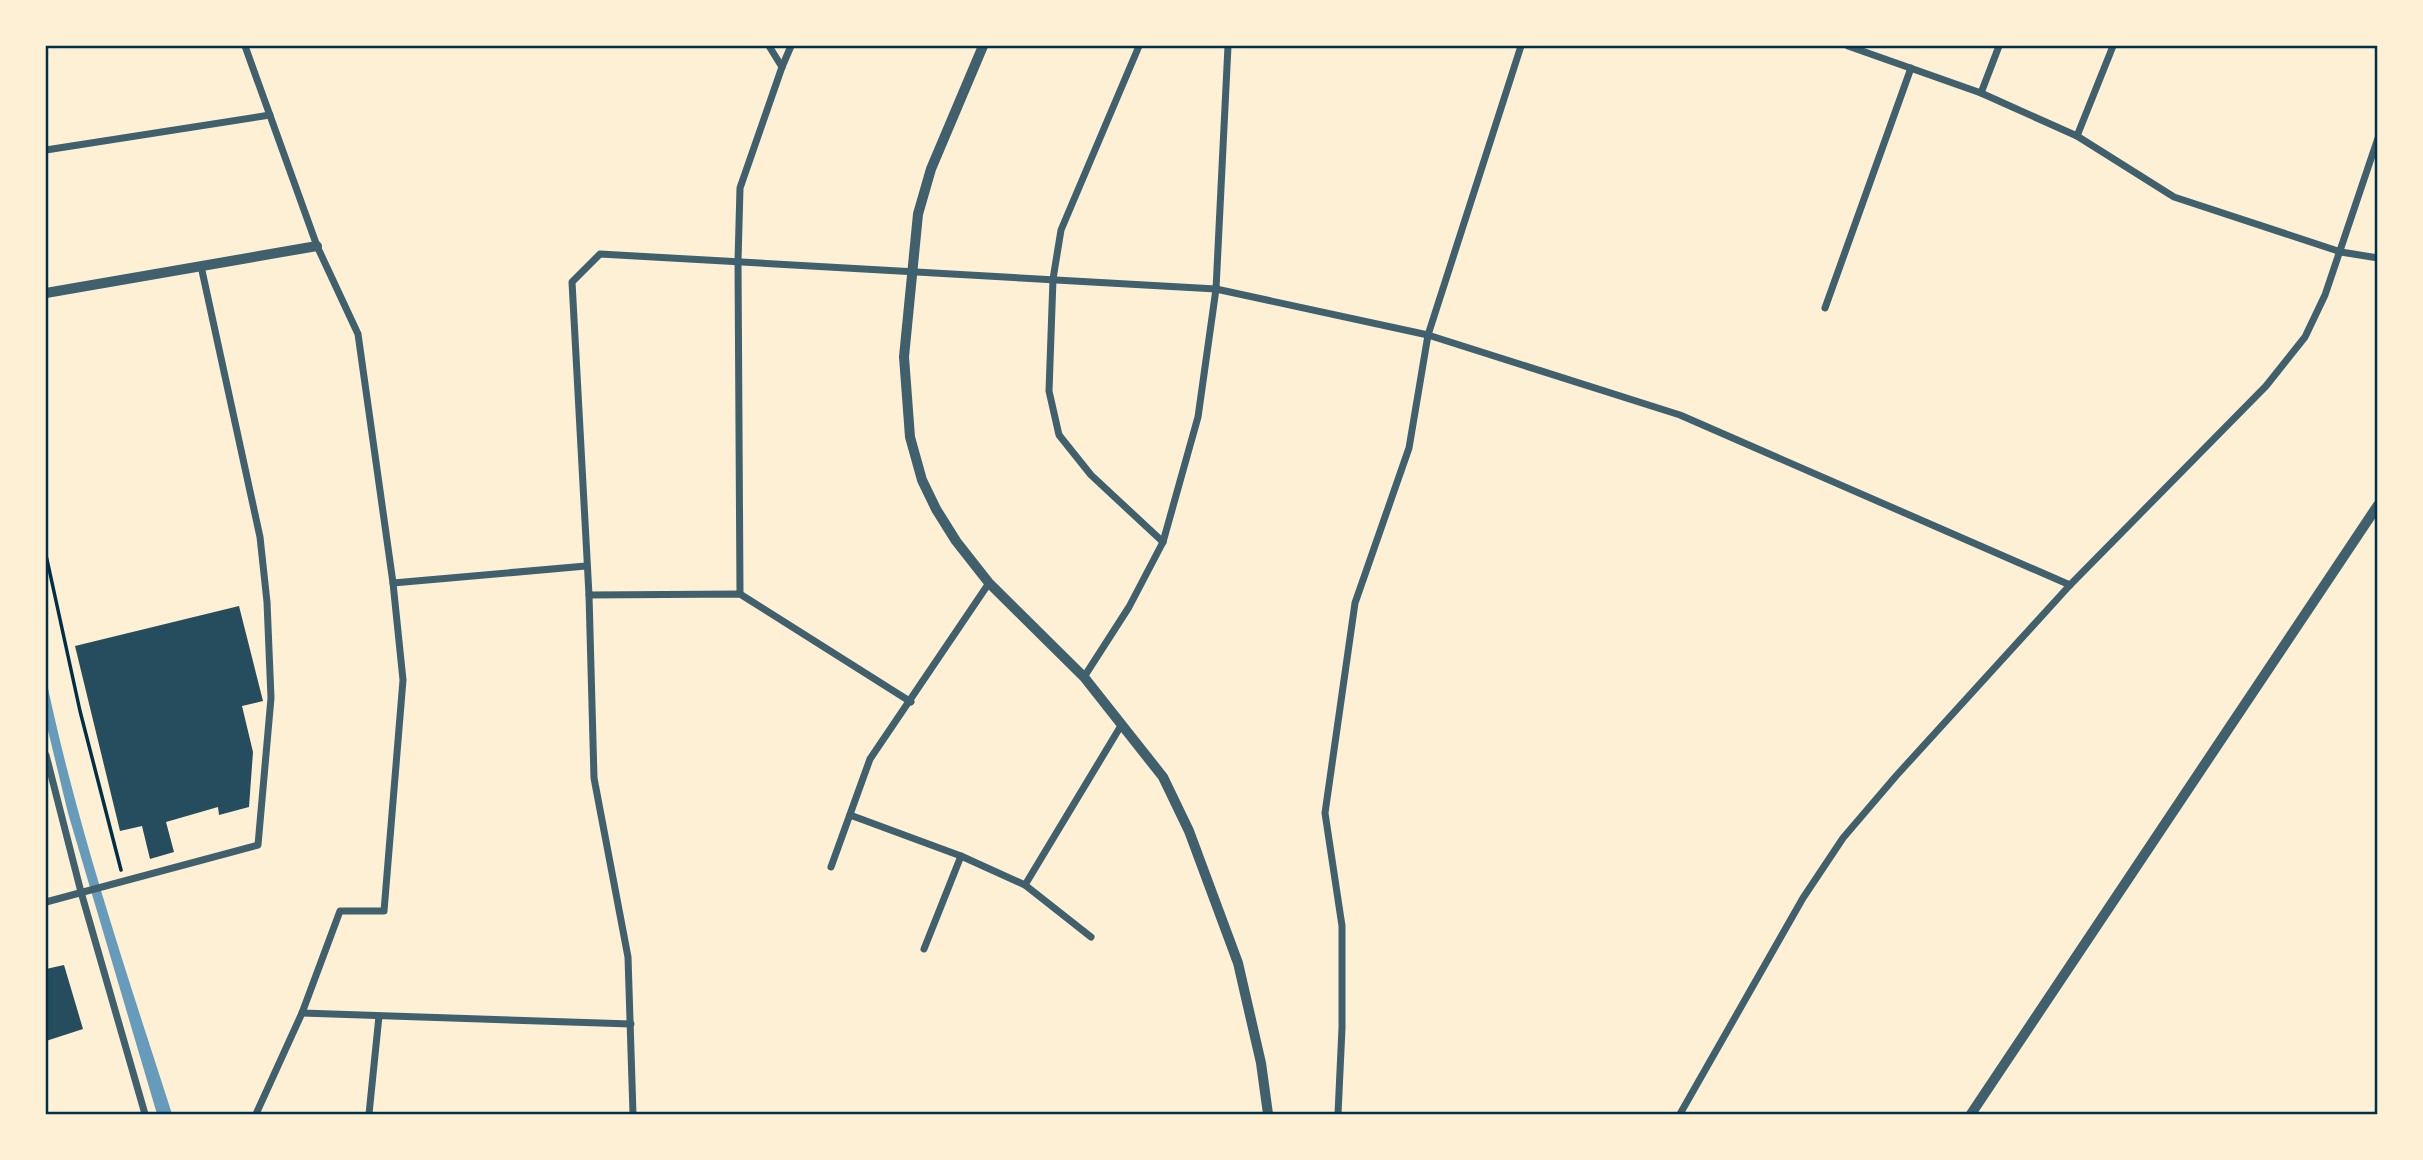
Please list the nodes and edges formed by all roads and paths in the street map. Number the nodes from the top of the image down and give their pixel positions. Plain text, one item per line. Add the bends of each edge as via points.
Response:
1 (245, 46) edge
2 (769, 46) edge
3 (791, 46) edge
4 (983, 46) edge
5 (1139, 46) edge
6 (1228, 46) edge
7 (1521, 46) edge
8 (1848, 46) edge
9 (1999, 46) edge
10 (2113, 46) edge
11 (782, 67) junction
12 (1911, 68) junction
13 (1982, 93) junction
14 (270, 115) junction
15 (2077, 135) junction
16 (2378, 138) edge
17 (46, 150) edge
18 (317, 246) junction
19 (2341, 251) junction
20 (2378, 258) edge
21 (738, 261) junction
22 (201, 266) junction
23 (911, 272) junction
24 (1053, 279) junction
25 (1216, 289) junction
26 (46, 293) edge
27 (1825, 308) dead end
28 (1428, 335) junction
29 (2378, 505) edge
30 (1163, 542) junction
31 (46, 555) edge
32 (586, 566) junction
33 (393, 583) junction
34 (989, 583) junction
35 (2070, 585) junction
36 (740, 594) junction
37 (589, 595) junction
38 (1084, 677) junction
39 (911, 702) junction
40 (1122, 723) junction
41 (46, 755) edge
42 (850, 815) junction
43 (961, 856) junction
44 (831, 867) dead end
45 (121, 870) dead end
46 (1025, 885) junction
47 (81, 892) junction
48 (46, 902) edge
49 (1091, 937) dead end
50 (923, 949) dead end
51 (302, 1013) junction
52 (379, 1016) junction
53 (631, 1024) junction
54 (145, 1115) edge
55 (256, 1115) edge
56 (369, 1115) edge
57 (634, 1115) edge
58 (1268, 1115) edge
59 (1338, 1115) edge
60 (1680, 1115) edge
61 (1970, 1115) edge

1 - 14 street
2 - 11 street
3 - 11 street
4 - 23 street via 930,169 918,214
5 - 24 street via 1061,230
6 - 25 street
7 - 28 street
8 - 12 street
9 - 13 street
10 - 15 street
11 - 21 street via 740,188
12 - 13 street
12 - 27 street
13 - 15 street
14 - 17 street
14 - 18 street
15 - 19 street via 2174,197
16 - 19 street
18 - 22 street
18 - 33 street via 358,334
19 - 20 street
19 - 35 street via 2305,337 2266,386
21 - 23 street
21 - 32 street via 600,254 572,282
21 - 36 street
22 - 26 street
22 - 47 street via 260,537 267,602 271,698 258,845
23 - 24 street
23 - 34 street via 904,357 910,438 936,509
24 - 25 street
24 - 30 street via 1048,391 1059,435 1091,474
25 - 28 street
25 - 30 street via 1198,417
28 - 35 street via 1680,415
28 - 59 street via 1409,448 1355,603 1325,813 1342,926
29 - 61 street
30 - 38 street
31 - 45 path
32 - 33 street
32 - 37 street
33 - 51 street via 403,680 384,911 340,911
34 - 38 street
34 - 39 street
35 - 60 street via 1843,838 1803,898
36 - 37 street
36 - 39 street
37 - 53 street via 594,778 628,957
38 - 40 street
39 - 42 street via 870,759
40 - 46 street
40 - 58 street via 1163,777 1189,831 1238,963
41 - 47 street
42 - 43 street
42 - 44 street
43 - 46 street
43 - 50 street
46 - 49 street
47 - 48 street
47 - 54 street
51 - 52 street
51 - 55 street
52 - 53 street
52 - 56 street
53 - 57 street

